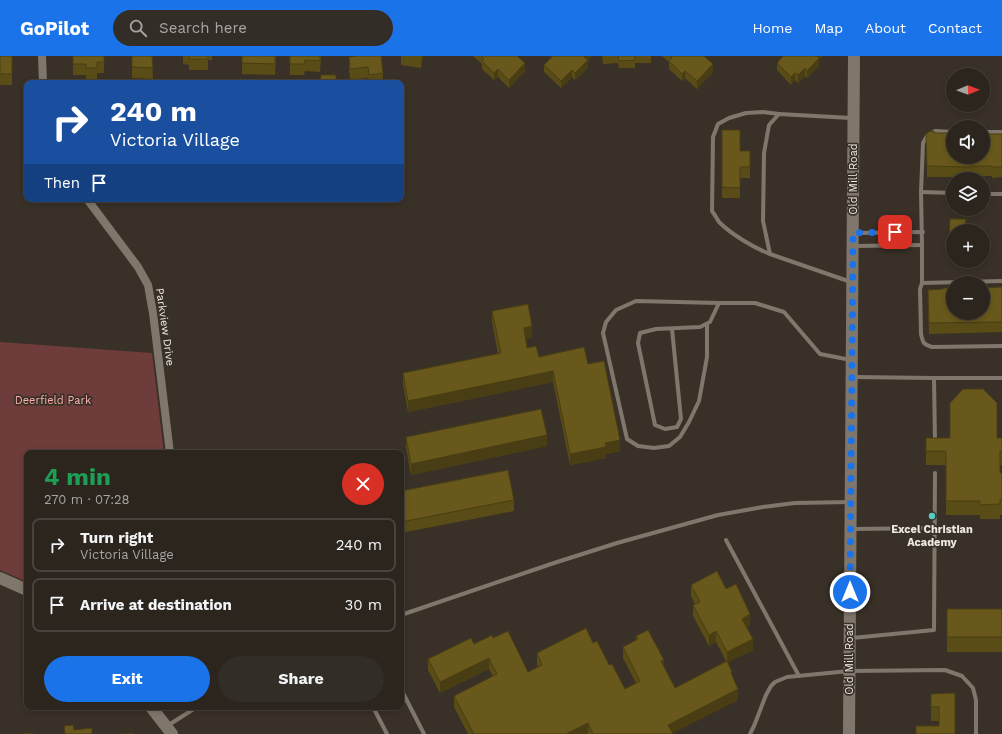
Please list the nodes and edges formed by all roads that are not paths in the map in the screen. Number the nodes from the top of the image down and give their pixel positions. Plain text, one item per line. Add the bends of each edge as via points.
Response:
1 (42, 56) edge
2 (854, 56) edge
3 (43, 80) edge
4 (779, 114) junction
5 (854, 118) junction
6 (946, 132) edge
7 (990, 132) edge
8 (1002, 132) edge
9 (922, 192) junction
10 (946, 193) edge
11 (990, 194) edge
12 (1002, 194) edge
13 (90, 202) edge
14 (922, 232) junction
15 (853, 233) junction
16 (922, 245) junction
17 (852, 246) junction
18 (770, 254) junction
19 (1002, 281) edge
20 (852, 283) junction
21 (922, 283) junction
22 (719, 303) junction
23 (707, 324) junction
24 (672, 329) junction
25 (1002, 346) edge
26 (852, 360) junction
27 (851, 377) junction
28 (934, 378) junction
29 (1002, 378) edge
30 (935, 447) edge
31 (170, 450) edge
32 (935, 473) dead end
33 (850, 502) junction
34 (935, 528) junction
35 (850, 529) junction
36 (726, 540) dead end
37 (0, 578) edge
38 (24, 589) edge
39 (404, 613) edge
40 (849, 639) junction
41 (849, 671) junction
42 (799, 676) junction
43 (404, 695) edge
44 (153, 710) edge
45 (193, 710) edge
46 (375, 710) edge
47 (169, 730) edge
48 (387, 734) edge
49 (424, 734) edge
50 (750, 734) edge
51 (849, 734) edge
52 (976, 734) edge

1 - 3 street
2 - 5 street, Old Mill Road
4 - 5 lane
4 - 18 lane via 769,125 764,153 763,221
4 - 18 lane via 746,113 729,118 718,124 713,137 712,211 732,233
5 - 15 street, Old Mill Road
6 - 9 lane via 935,131 927,136 923,143
7 - 8 lane
9 - 10 lane
9 - 14 lane
11 - 12 lane
13 - 31 street, Parkview Drive via 148,285
14 - 15 lane
14 - 16 lane
15 - 17 street, Old Mill Road
16 - 17 lane
16 - 21 lane
17 - 20 street, Old Mill Road
18 - 20 lane
19 - 21 lane
20 - 26 street, Old Mill Road
21 - 25 lane via 921,334 925,345
22 - 23 lane
22 - 23 lane via 636,301 616,310 606,322 603,333 627,439 638,446 669,446 680,437 689,422 699,401 707,357
22 - 26 lane via 755,303 784,312 820,354
23 - 24 lane
24 - 24 lane via 640,333 638,343 655,425 665,429 678,427 681,419
26 - 27 street, Old Mill Road
27 - 28 lane
27 - 33 street, Old Mill Road
28 - 29 lane
28 - 30 lane
32 - 34 lane
33 - 35 street, Old Mill Road
33 - 39 lane via 795,503 718,515 617,543
34 - 35 lane
34 - 40 lane via 934,630
35 - 40 street, Old Mill Road
36 - 42 lane
37 - 38 street
40 - 41 street, Old Mill Road
41 - 42 lane
41 - 51 street, Old Mill Road
41 - 52 lane via 945,670 962,676 973,688 976,700
42 - 50 lane via 787,677 771,686
43 - 49 lane
44 - 47 street
45 - 47 lane
46 - 48 lane

